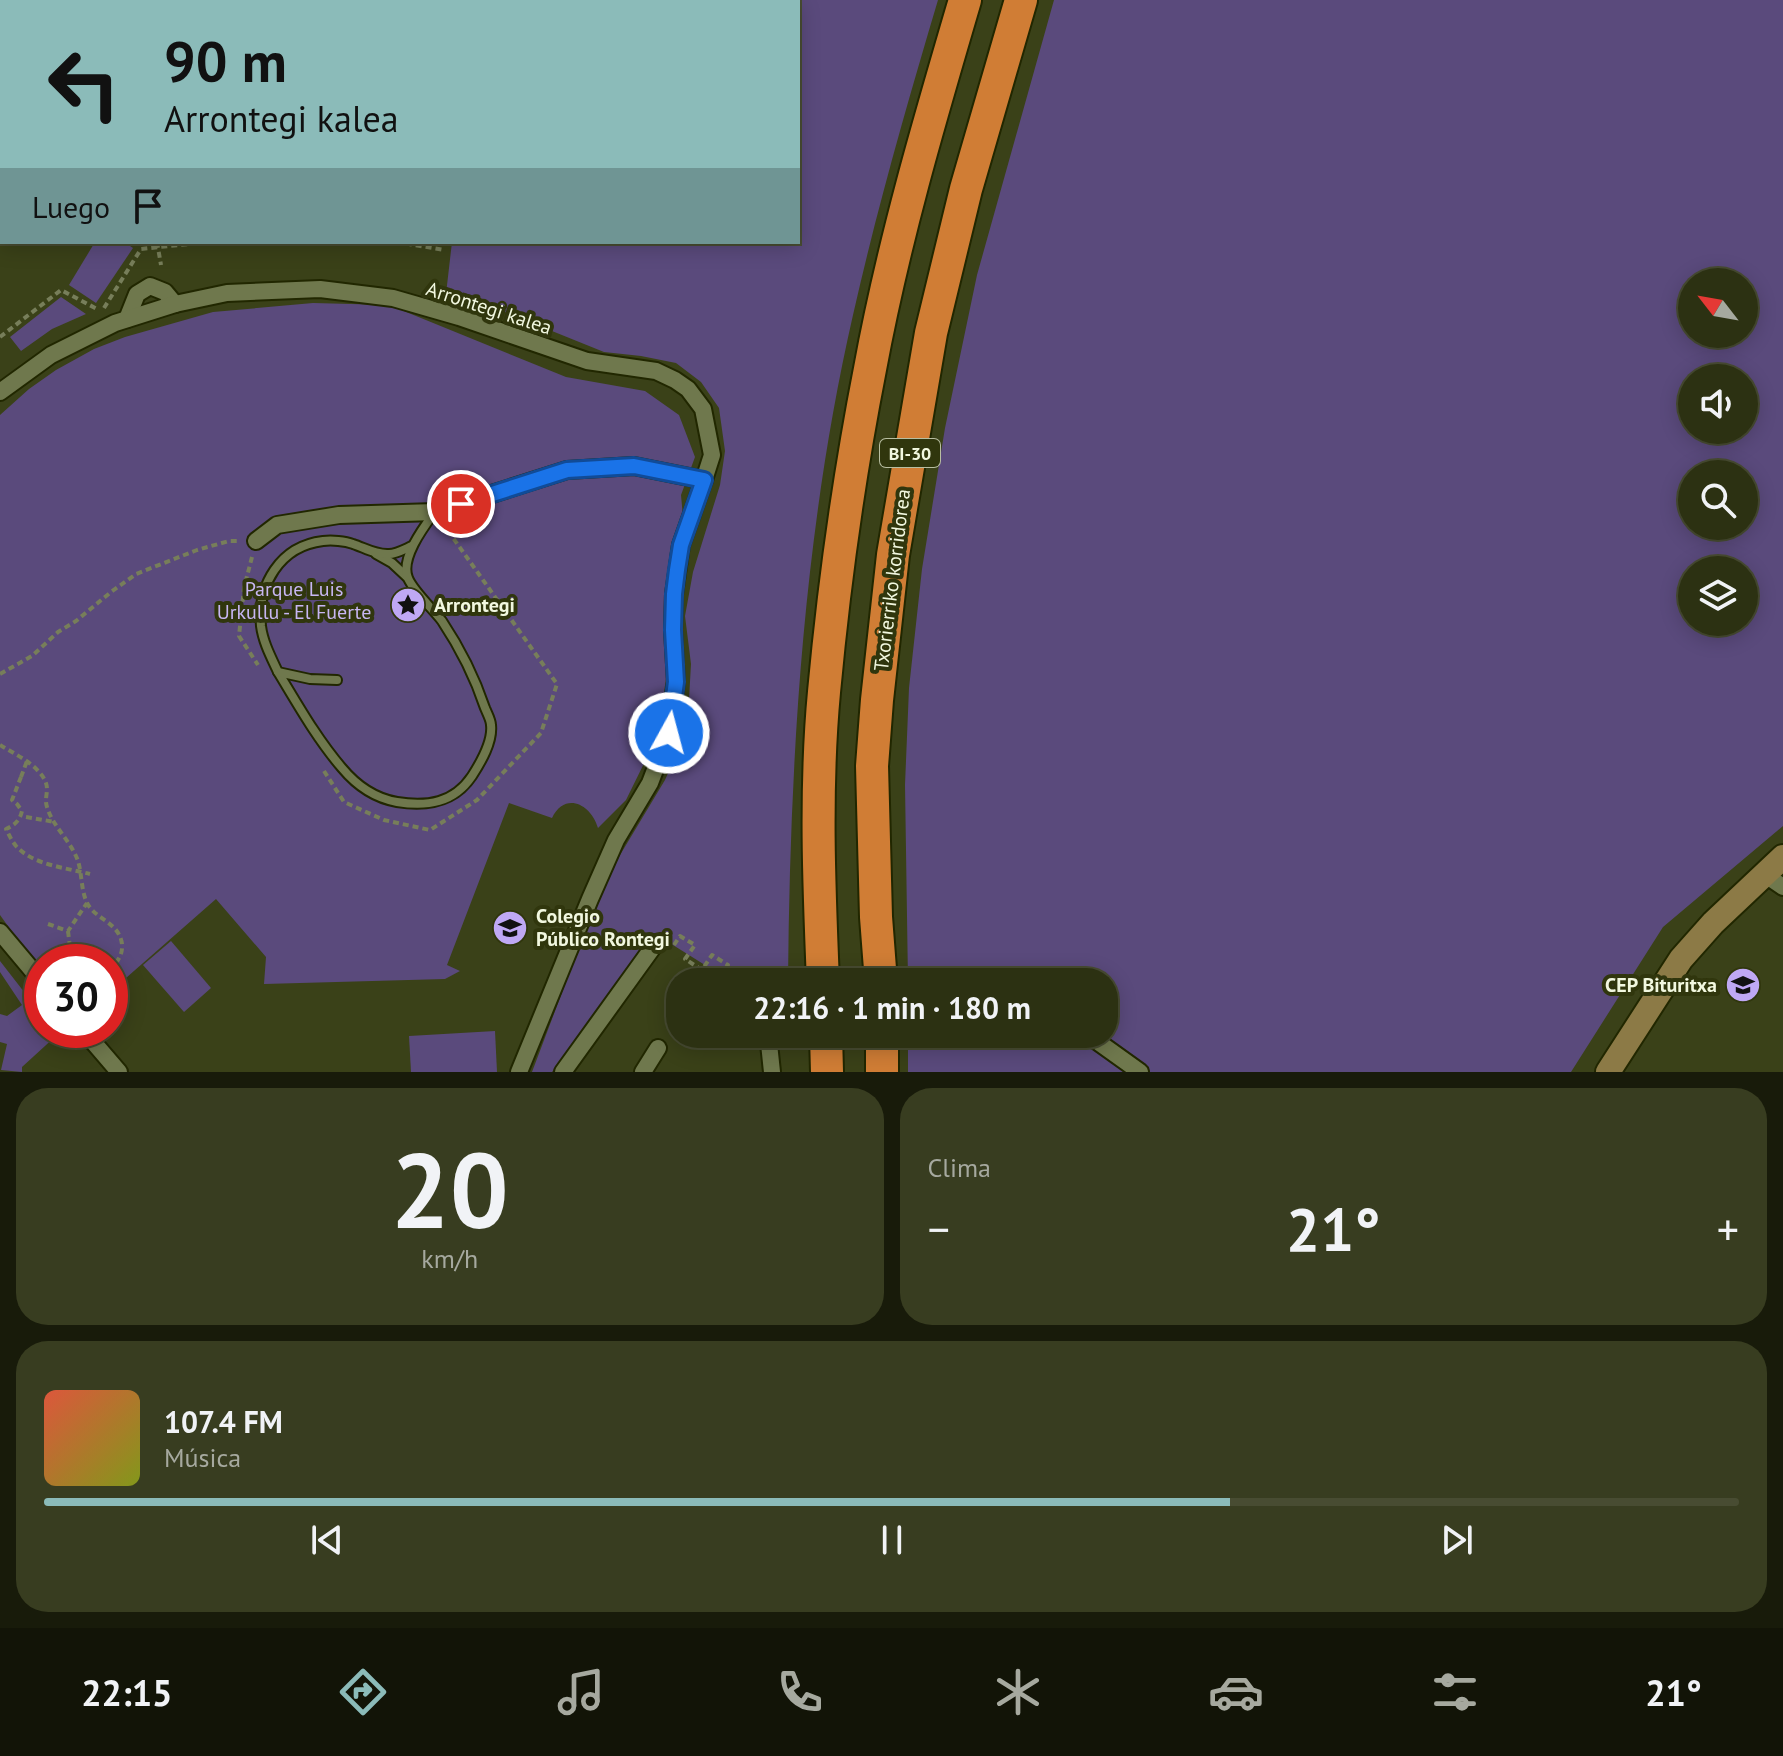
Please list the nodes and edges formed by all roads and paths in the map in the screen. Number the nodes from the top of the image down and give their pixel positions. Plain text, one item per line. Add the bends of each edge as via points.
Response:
1 (965, 0) edge
2 (1021, 0) edge
3 (157, 244) edge
4 (408, 244) edge
5 (445, 250) dead end
6 (161, 265) dead end
7 (175, 304) junction
8 (101, 312) dead end
9 (127, 319) junction
10 (0, 337) edge
11 (0, 392) edge
12 (704, 480) junction
13 (435, 512) junction
14 (256, 541) junction
15 (412, 546) junction
16 (370, 551) junction
17 (407, 578) junction
18 (278, 672) junction
19 (0, 674) edge
20 (263, 674) dead end
21 (337, 680) dead end
22 (0, 745) edge
23 (27, 761) junction
24 (320, 764) dead end
25 (26, 817) dead end
26 (55, 822) junction
27 (1783, 857) edge
28 (90, 874) dead end
29 (1773, 881) edge
30 (87, 903) junction
31 (48, 924) dead end
32 (68, 931) junction
33 (0, 932) edge
34 (656, 943) joint
35 (70, 944) edge
36 (122, 944) edge
37 (24, 961) edge
38 (699, 968) edge
39 (703, 968) edge
40 (726, 968) edge
41 (822, 968) edge
42 (880, 968) edge
43 (98, 1048) edge
44 (658, 1048) dead end
45 (769, 1048) edge
46 (826, 1048) edge
47 (882, 1048) edge
48 (1107, 1048) edge
49 (119, 1072) edge
50 (519, 1072) edge
51 (563, 1072) edge
52 (643, 1072) edge
53 (772, 1072) edge
54 (827, 1072) edge
55 (882, 1072) edge
56 (1140, 1072) edge
57 (1608, 1072) edge

1 - 41 highway, BI-30 via 892,266 841,546 820,762
2 - 42 highway, Txorierriko korridorea / BI-30 via 931,333 893,555 872,766
3 - 6 path
4 - 5 path
7 - 9 street, Arrontegi kalea
7 - 9 street via 150,286 137,294
7 - 12 street, Arrontegi kalea via 227,293 320,289 393,298 587,361 656,371 688,389 703,409 712,455
8 - 10 path via 61,290
9 - 11 street, Arrontegi kalea via 51,355
12 - 13 street via 634,466 567,470
12 - 50 street, Arrontegi kalea via 677,570 676,682 669,733 650,783 616,840
13 - 14 street via 339,515 277,525
13 - 15 lane
13 - 24 path via 557,684 541,733 477,800 430,830 384,820 344,802
14 - 19 path via 229,541 136,574 32,656
14 - 20 path via 239,636
15 - 16 lane via 389,554
15 - 17 lane
16 - 17 lane
16 - 18 lane via 350,542 323,541 299,547 280,560 261,606 261,628
17 - 18 lane via 458,649 492,726 481,761 466,784 445,800 419,806 387,801 361,789 311,726
18 - 21 lane
22 - 23 path
23 - 26 path via 42,774 48,789 46,805
23 - 28 path, bridge via 12,800 22,811 20,819 6,829 14,844 36,859
25 - 26 path
26 - 30 path via 78,861
27 - 29 main road
29 - 57 main road via 1713,923 1681,959
30 - 32 path
30 - 36 path via 115,927
31 - 32 path
32 - 35 path
33 - 37 street
34 - 38 path via 670,951 680,936 695,945 685,959
34 - 51 street
39 - 40 path via 712,955
43 - 49 street
44 - 52 street
45 - 53 street
46 - 54 highway
47 - 55 highway
48 - 56 street

